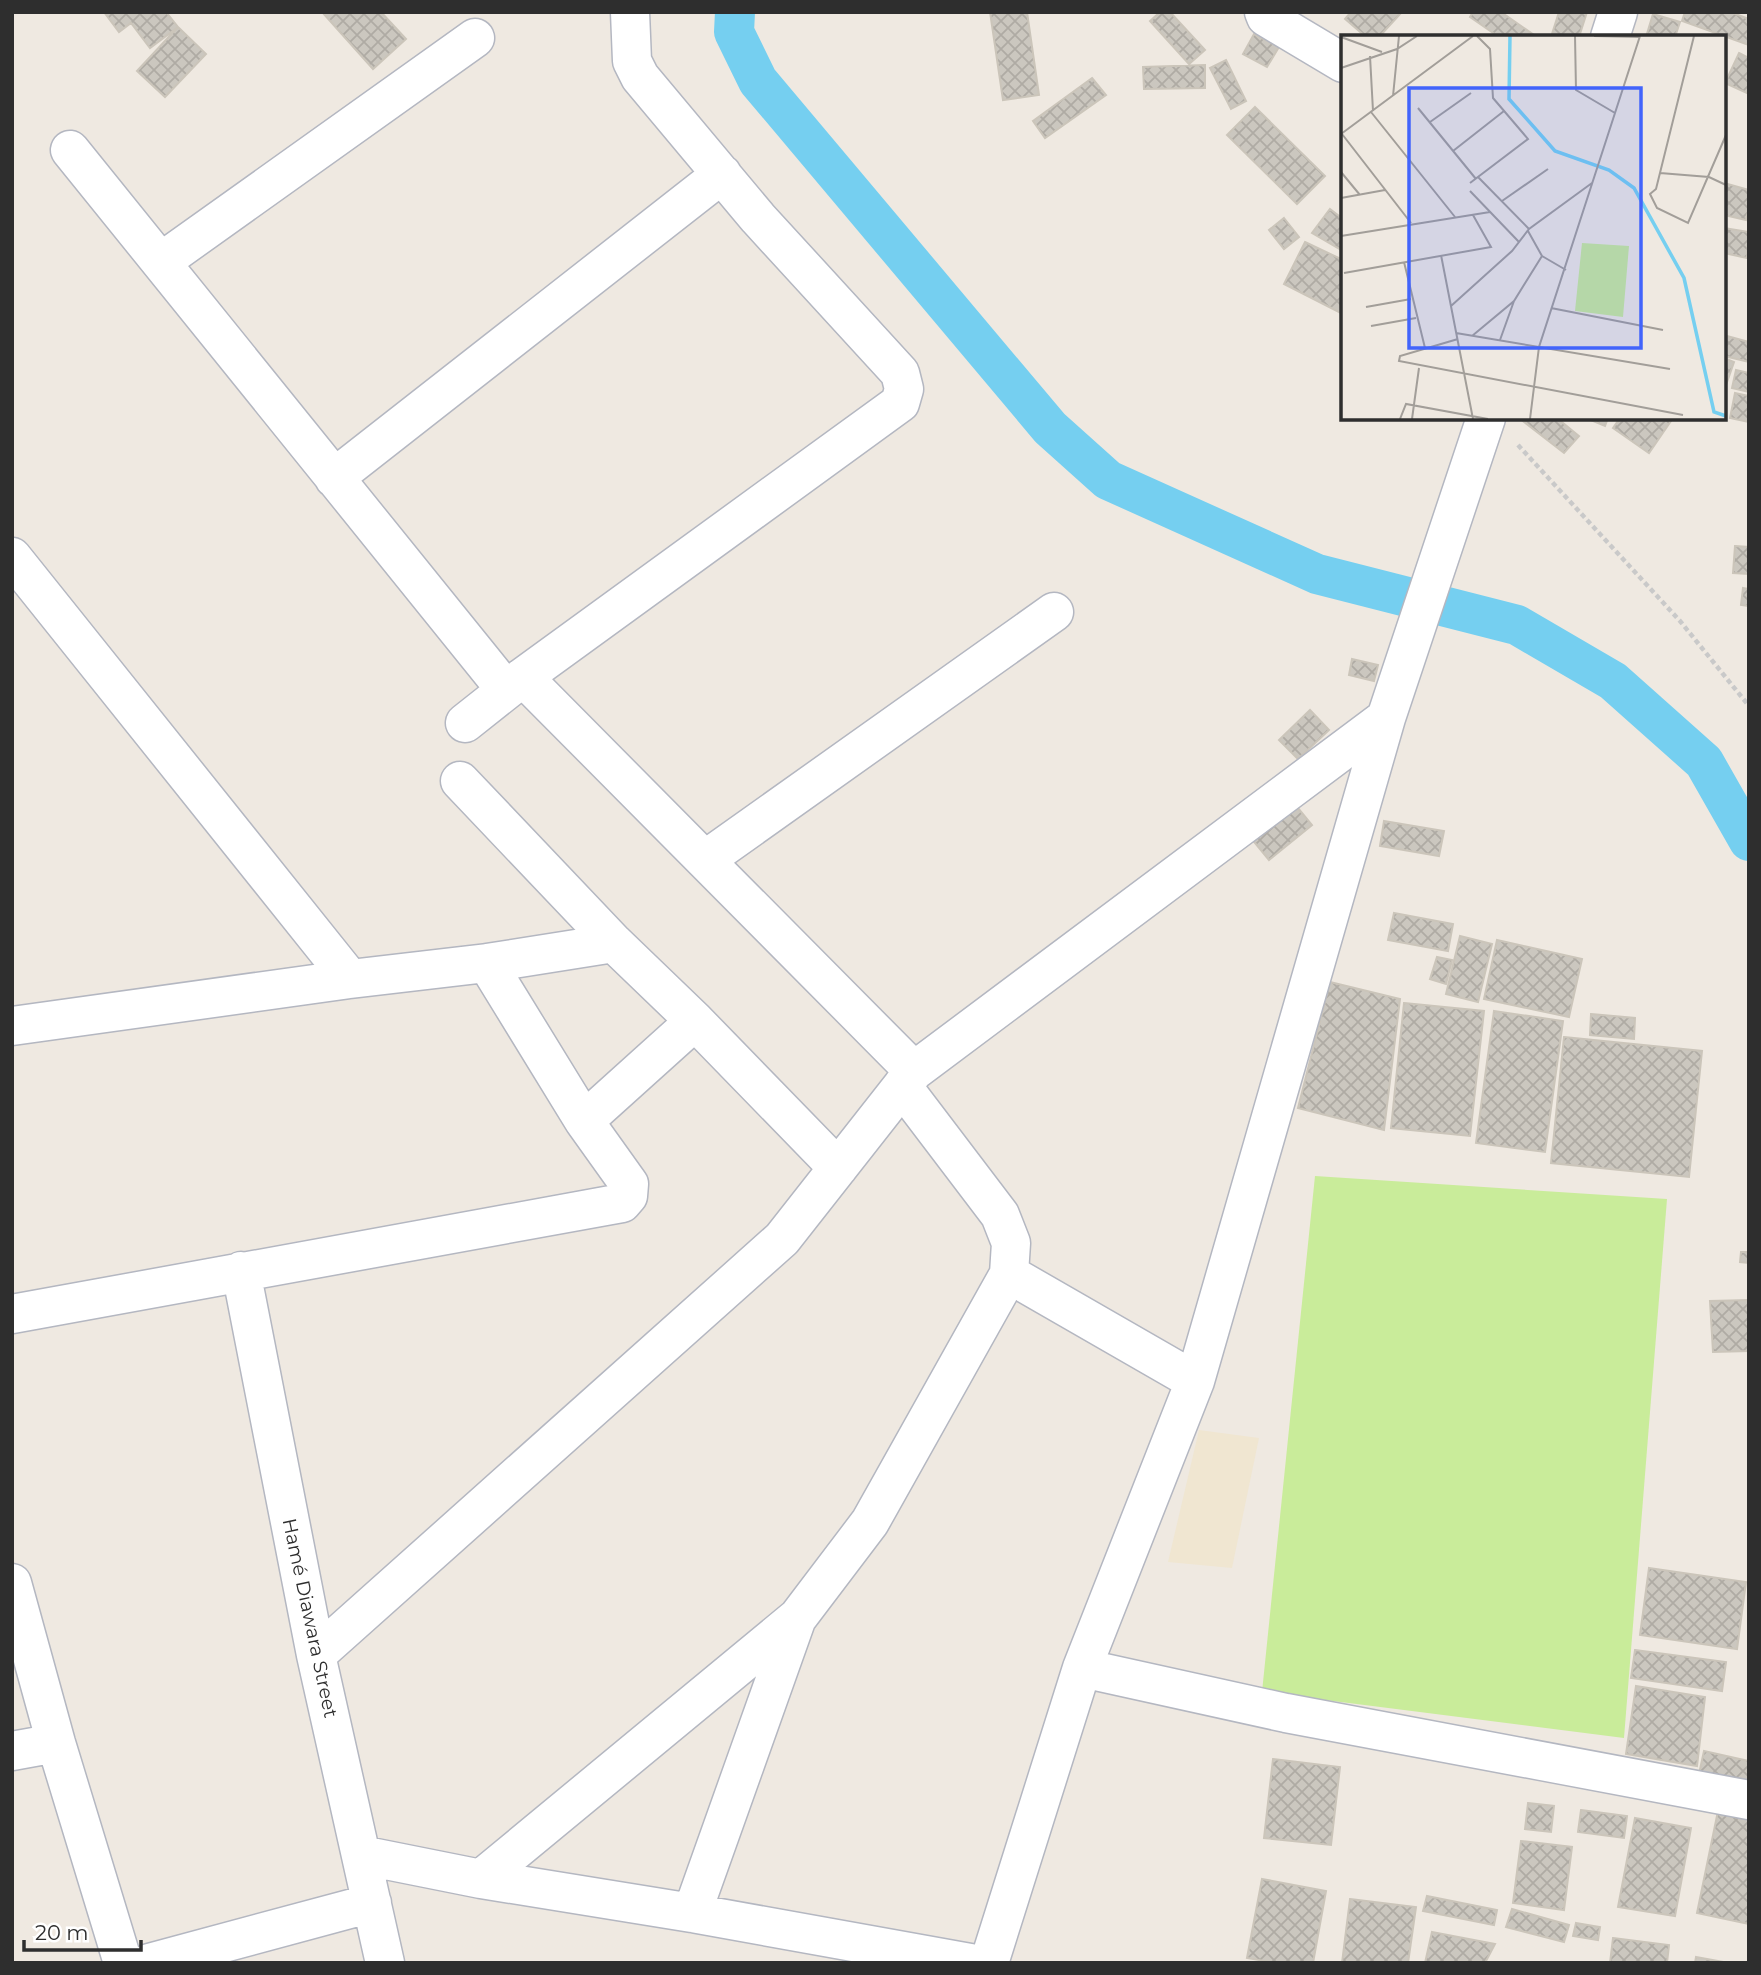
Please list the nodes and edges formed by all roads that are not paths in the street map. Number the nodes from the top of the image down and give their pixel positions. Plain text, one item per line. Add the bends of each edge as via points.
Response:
1 (631, 12) edge
2 (1264, 12) edge
3 (1618, 12) edge
4 (1611, 35) edge
5 (475, 38) dead end
6 (1341, 62) edge
7 (70, 150) dead end
8 (722, 174) junction
9 (161, 262) junction
10 (1499, 428) edge
11 (334, 478) junction
12 (12, 557) edge
13 (1054, 612) dead end
14 (514, 684) junction
15 (1386, 718) junction
16 (464, 723) dead end
17 (460, 781) dead end
18 (705, 860) junction
19 (614, 943) junction
20 (487, 963) junction
21 (350, 979) junction
22 (695, 1020) junction
23 (12, 1025) edge
24 (908, 1079) junction
25 (584, 1121) junction
26 (838, 1168) junction
27 (241, 1271) junction
28 (1009, 1274) junction
29 (12, 1314) edge
30 (1195, 1381) junction
31 (13, 1595) edge
32 (798, 1617) junction
33 (316, 1655) junction
34 (1082, 1668) junction
35 (56, 1742) junction
36 (12, 1751) edge
37 (1749, 1800) edge
38 (361, 1855) junction
39 (481, 1880) junction
40 (372, 1903) junction
41 (692, 1913) junction
42 (123, 1963) edge
43 (149, 1963) edge
44 (385, 1963) edge
45 (970, 1963) edge
46 (989, 1963) edge

1 - 8 street via 632,61 639,77
2 - 6 street
3 - 4 street
5 - 9 street
7 - 9 street
8 - 11 street
8 - 14 street via 900,373 904,389 900,403
9 - 11 street
10 - 15 street via 1473,458
11 - 14 street
12 - 21 street
13 - 18 street
14 - 16 street
14 - 18 street
15 - 24 street
15 - 30 street
17 - 19 street
18 - 24 street
19 - 20 street
19 - 22 street
20 - 21 street
20 - 25 street
21 - 23 street
22 - 25 street
22 - 26 street
24 - 26 street
24 - 28 street via 1000,1215 1010,1243
25 - 27 street via 629,1184 622,1203
26 - 33 street via 782,1239
27 - 29 street
27 - 33 street, Hamé Diawara Street
28 - 30 street
28 - 32 street via 870,1522
30 - 34 street
31 - 35 street
32 - 39 street
32 - 41 street
33 - 38 street, Hamé Diawara Street
34 - 37 street via 1286,1713
34 - 46 street
35 - 36 street
35 - 42 street
38 - 39 street
38 - 40 street, Hamé Diawara Street
39 - 41 street
40 - 43 street
40 - 44 street, Hamé Diawara Street
41 - 45 street

